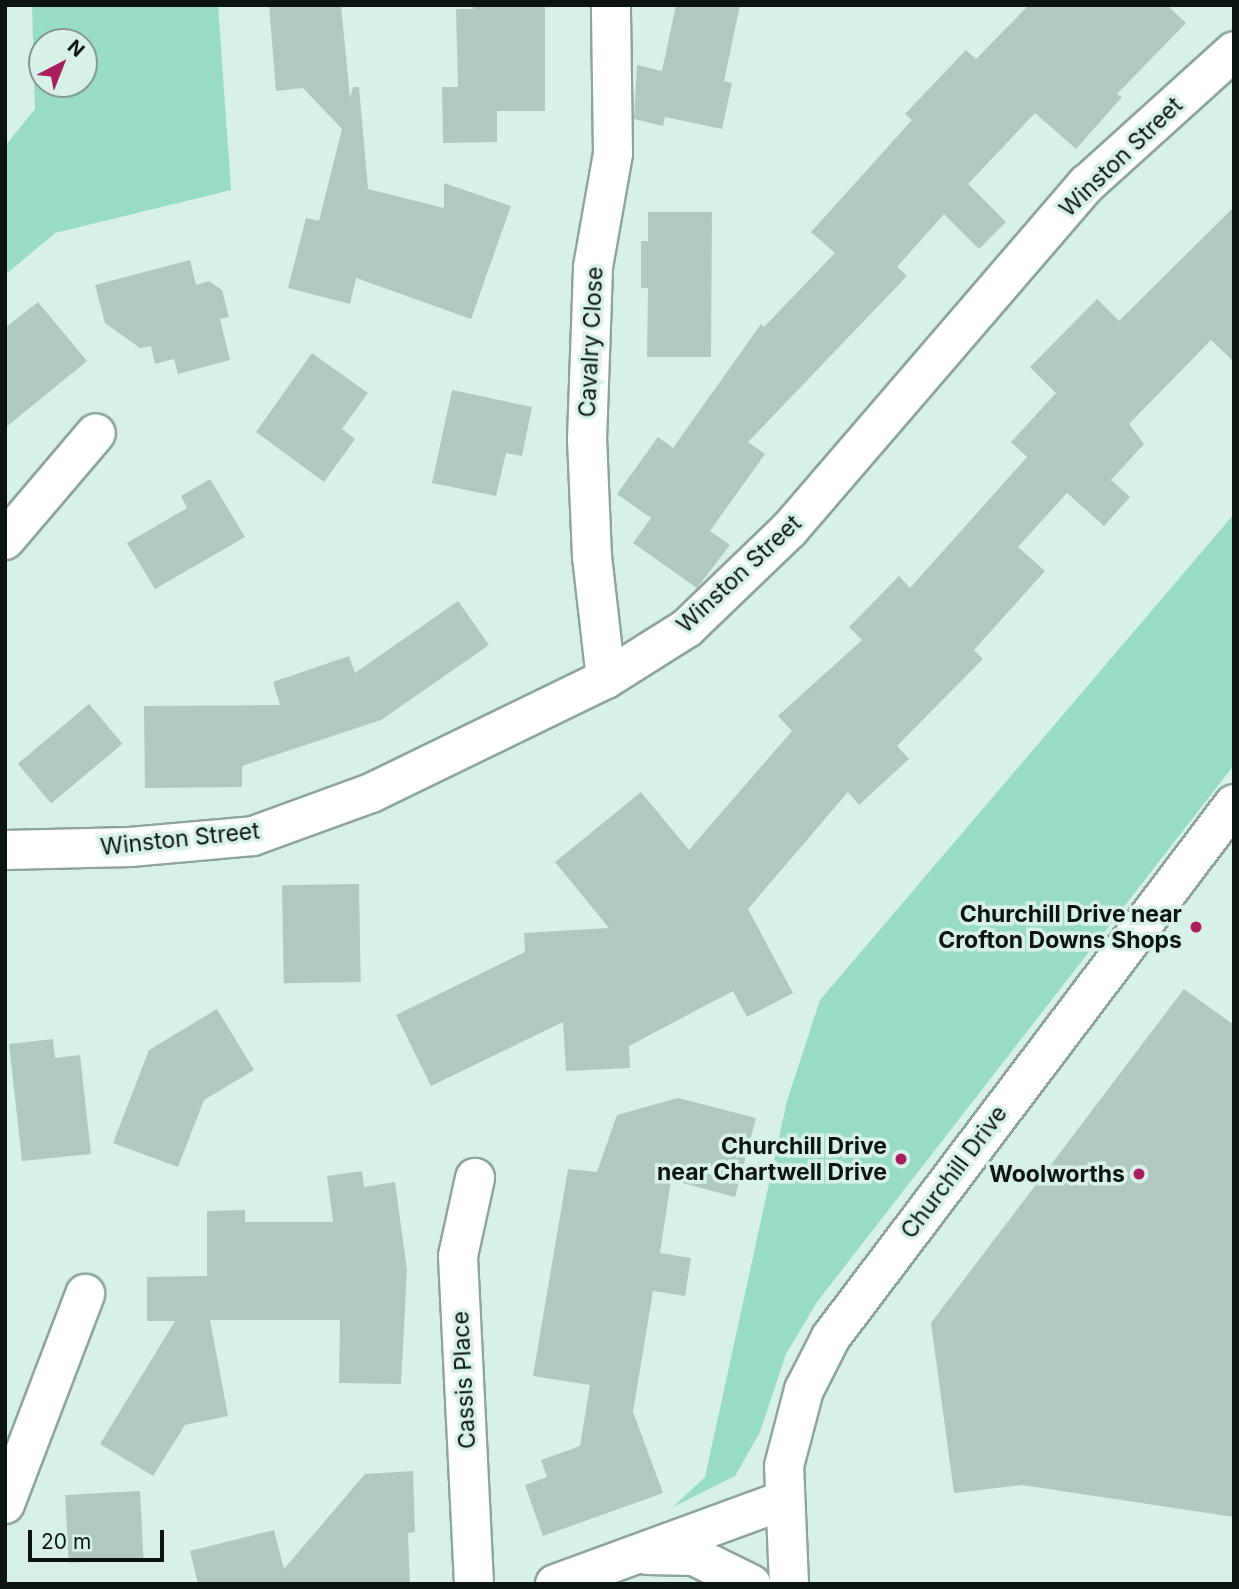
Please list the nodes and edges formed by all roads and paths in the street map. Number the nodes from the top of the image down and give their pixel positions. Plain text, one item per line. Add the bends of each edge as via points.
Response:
1 (611, 5) edge
2 (1234, 51) edge
3 (96, 433) dead end
4 (5, 540) edge
5 (606, 679) junction
6 (1234, 804) edge
7 (5, 850) edge
8 (475, 1178) dead end
9 (85, 1294) dead end
10 (782, 1501) junction
11 (5, 1504) edge
12 (621, 1558) junction
13 (474, 1584) edge
14 (555, 1584) edge
15 (751, 1584) edge
16 (789, 1584) edge

1 - 5 street, Cavalry Close via 613,154 593,267 587,440 592,557
2 - 5 street, Winston Street via 1087,184 789,530 687,628
3 - 4 street
5 - 7 street, Winston Street via 371,793 253,836 130,847
6 - 10 street, Churchill Drive via 831,1337 809,1378 793,1425
8 - 13 street, Cassis Place via 458,1256
9 - 11 street
10 - 12 street
10 - 16 street, Churchill Drive
12 - 14 street
12 - 15 street via 694,1556

